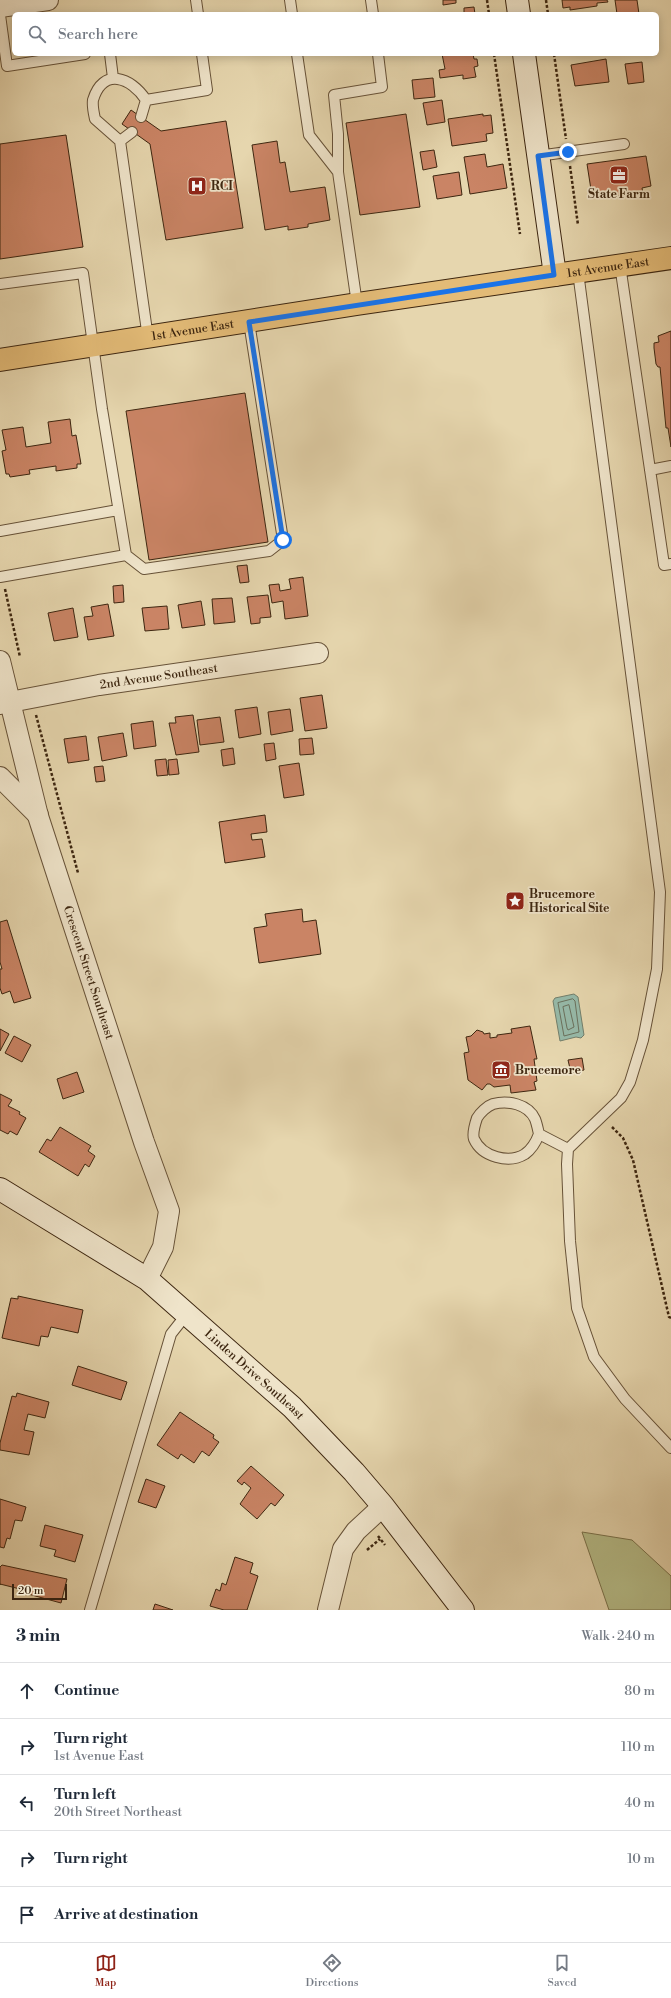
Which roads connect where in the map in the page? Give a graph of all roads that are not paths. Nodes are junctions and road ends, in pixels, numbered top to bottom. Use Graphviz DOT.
graph roads {
  1 [pos="48,0"];
  2 [pos="196,0"];
  3 [pos="290,0"];
  4 [pos="371,0"];
  5 [pos="517,0"];
  6 [pos="0,7"];
  7 [pos="198,12"];
  8 [pos="292,12"];
  9 [pos="373,12"];
  10 [pos="519,12"];
  11 [pos="0,15"];
  12 [pos="72,56"];
  13 [pos="110,56"];
  14 [pos="202,56"];
  15 [pos="297,56"];
  16 [pos="378,56"];
  17 [pos="524,56"];
  18 [pos="114,78"];
  19 [pos="146,100"];
  20 [pos="141,117"];
  21 [pos="132,132"];
  22 [pos="120,141"];
  23 [pos="624,144"];
  24 [pos="538,156"];
  25 [pos="338,172"];
  26 [pos="671,258"];
  27 [pos="620,265"];
  28 [pos="578,272"];
  29 [pos="554,275"];
  30 [pos="0,284"];
  31 [pos="357,304"];
  32 [pos="249,322"];
  33 [pos="148,338"];
  34 [pos="93,346"];
  35 [pos="0,360"];
  36 [pos="671,466"];
  37 [pos="650,470"];
  38 [pos="118,510"];
  39 [pos="0,531"];
  40 [pos="126,555"];
  41 [pos="671,564"];
  42 [pos="1,576"];
  43 [pos="318,654"];
  44 [pos="0,661"];
  45 [pos="5,703"];
  46 [pos="0,777"];
  47 [pos="38,816"];
  48 [pos="539,1134"];
  49 [pos="568,1149"];
  50 [pos="0,1190"];
  51 [pos="147,1279"];
  52 [pos="186,1315"];
  53 [pos="671,1448"];
  54 [pos="383,1506"];
  55 [pos="90,1610"];
  56 [pos="328,1610"];
  57 [pos="463,1610"];
  1 -- 6 [label="street"];
  2 -- 7 [label="lane"];
  3 -- 8 [label="lane"];
  4 -- 9 [label="lane"];
  5 -- 10 [label="street"];
  11 -- 12 [label="lane"];
  13 -- 18 [label="lane"];
  14 -- 19 [label="lane"];
  15 -- 25 [label="lane"];
  16 -- 25 [label="lane"];
  17 -- 24 [label="street"];
  18 -- 19 [label="lane"];
  18 -- 22 [label="lane"];
  19 -- 20 [label="lane"];
  21 -- 22 [label="lane"];
  22 -- 33 [label="lane"];
  23 -- 24 [label="lane"];
  24 -- 29 [label="street"];
  25 -- 31 [label="lane"];
  26 -- 27 [label="main road, 1st Avenue East"];
  27 -- 28 [label="main road, 1st Avenue East"];
  27 -- 37 [label="lane"];
  28 -- 29 [label="main road, 1st Avenue East"];
  28 -- 49 [label="lane"];
  29 -- 31 [label="main road, 1st Avenue East"];
  30 -- 34 [label="lane"];
  31 -- 32 [label="main road, 1st Avenue East"];
  32 -- 33 [label="main road, 1st Avenue East"];
  32 -- 40 [label="lane"];
  33 -- 34 [label="main road, 1st Avenue East"];
  34 -- 35 [label="main road, 1st Avenue East"];
  34 -- 38 [label="lane"];
  36 -- 37 [label="lane"];
  37 -- 41 [label="lane"];
  38 -- 39 [label="lane"];
  38 -- 40 [label="lane"];
  40 -- 42 [label="lane"];
  43 -- 45 [label="street, 2nd Avenue Southeast"];
  44 -- 45 [label="street, Crescent Street Southeast"];
  45 -- 47 [label="street, Crescent Street Southeast"];
  46 -- 47 [label="street"];
  47 -- 51 [label="street, Crescent Street Southeast"];
  48 -- 48 [label="lane"];
  48 -- 49 [label="lane"];
  49 -- 53 [label="lane"];
  50 -- 51 [label="street, Linden Drive Southeast"];
  51 -- 52 [label="street, Linden Drive Southeast"];
  52 -- 54 [label="street, Linden Drive Southeast"];
  52 -- 55 [label="lane"];
  54 -- 56 [label="street"];
  54 -- 57 [label="street, Linden Drive Southeast"];
}
